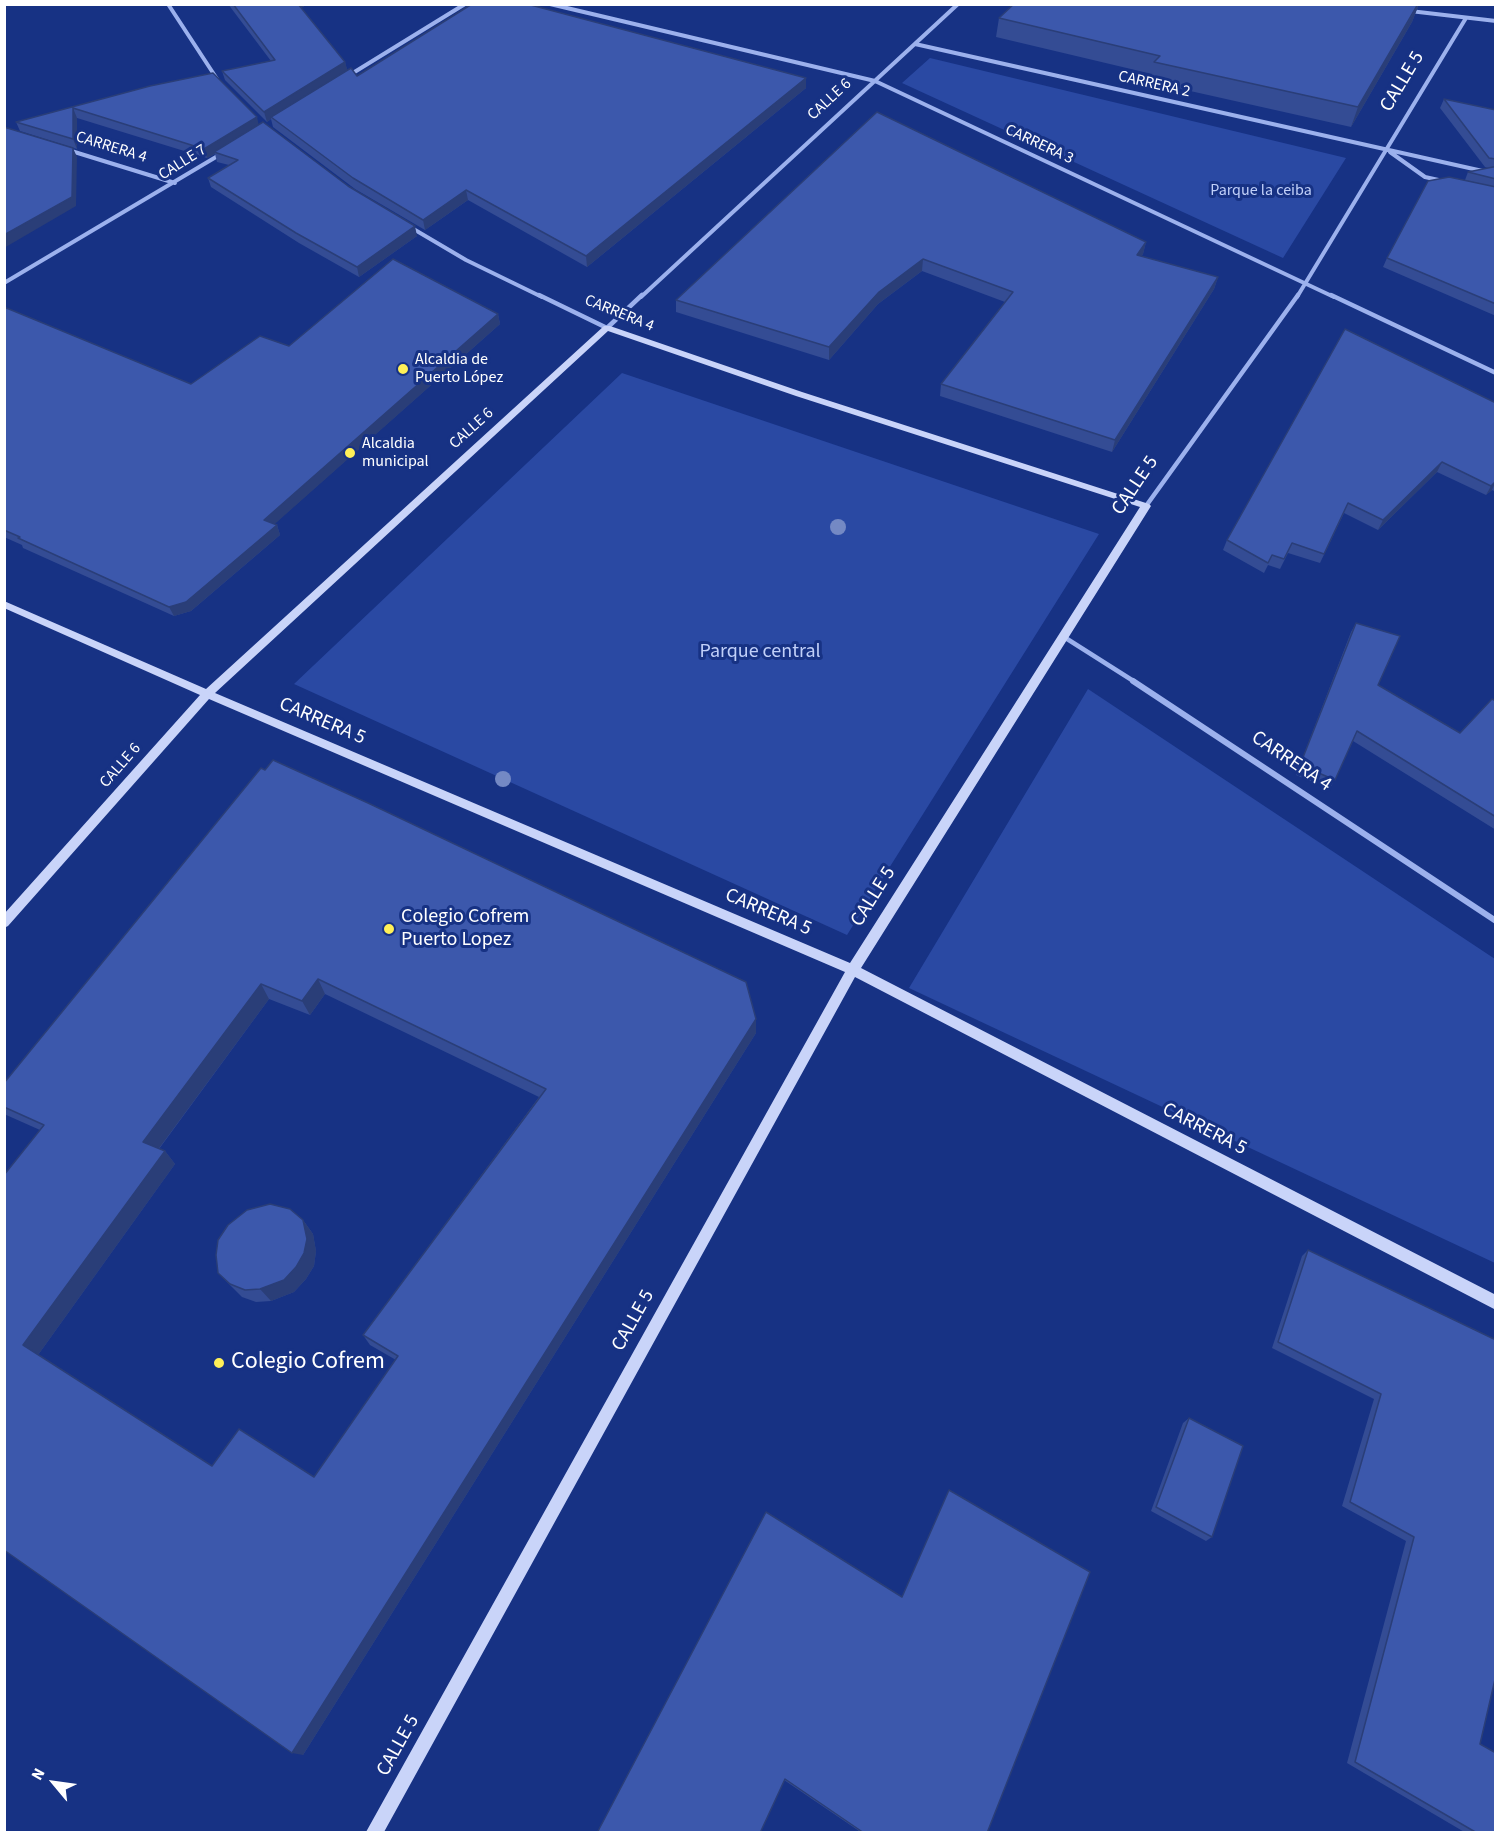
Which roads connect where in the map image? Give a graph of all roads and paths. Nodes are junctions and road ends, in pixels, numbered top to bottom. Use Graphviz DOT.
graph roads {
  1 [pos="168,4"];
  2 [pos="465,4"];
  3 [pos="550,4"];
  4 [pos="958,4"];
  5 [pos="1410,11"];
  6 [pos="1466,18"];
  7 [pos="1496,21"];
  8 [pos="915,44"];
  9 [pos="345,78"];
  10 [pos="218,79"];
  11 [pos="875,81"];
  12 [pos="61,148"];
  13 [pos="1387,150"];
  14 [pos="225,151"];
  15 [pos="1496,174"];
  16 [pos="1445,182"];
  17 [pos="175,183"];
  18 [pos="409,226"];
  19 [pos="4,283"];
  20 [pos="1306,284"];
  21 [pos="607,328"];
  22 [pos="1496,373"];
  23 [pos="1146,506"];
  24 [pos="4,604"];
  25 [pos="1064,637"];
  26 [pos="207,694"];
  27 [pos="1496,921"];
  28 [pos="4,923"];
  29 [pos="853,970"];
  30 [pos="1496,1303"];
  31 [pos="375,1833"];
  1 -- 10 [label="street"];
  2 -- 9 [label="street"];
  3 -- 11 [label="street, CARRERA 3"];
  4 -- 8 [label="street, CALLE 6"];
  5 -- 6 [label="street"];
  6 -- 7 [label="street"];
  6 -- 13 [label="street, CALLE 5"];
  8 -- 11 [label="street, CALLE 6"];
  8 -- 13 [label="street, CARRERA 2"];
  11 -- 20 [label="street, CARRERA 3"];
  11 -- 21 [label="street, CALLE 6"];
  12 -- 17 [label="street, CARRERA 4"];
  13 -- 15 [label="street, CARRERA 2"];
  13 -- 16 [label="street, CARRERA 2"];
  13 -- 20 [label="street, CALLE 5"];
  14 -- 17 [label="street, CALLE 7"];
  17 -- 19 [label="street, CALLE 7"];
  18 -- 21 [label="street, CARRERA 4"];
  20 -- 22 [label="street, CARRERA 3"];
  20 -- 23 [label="street, CALLE 5"];
  21 -- 23 [label="street, CARRERA 4"];
  21 -- 26 [label="street, CALLE 6"];
  23 -- 25 [label="street, CALLE 5"];
  24 -- 26 [label="street, CARRERA 5"];
  25 -- 27 [label="street, CARRERA 4"];
  25 -- 29 [label="street, CALLE 5"];
  26 -- 28 [label="street, CALLE 6"];
  26 -- 29 [label="street, CARRERA 5"];
  29 -- 30 [label="street, CARRERA 5"];
  29 -- 31 [label="street, CALLE 5"];
}
